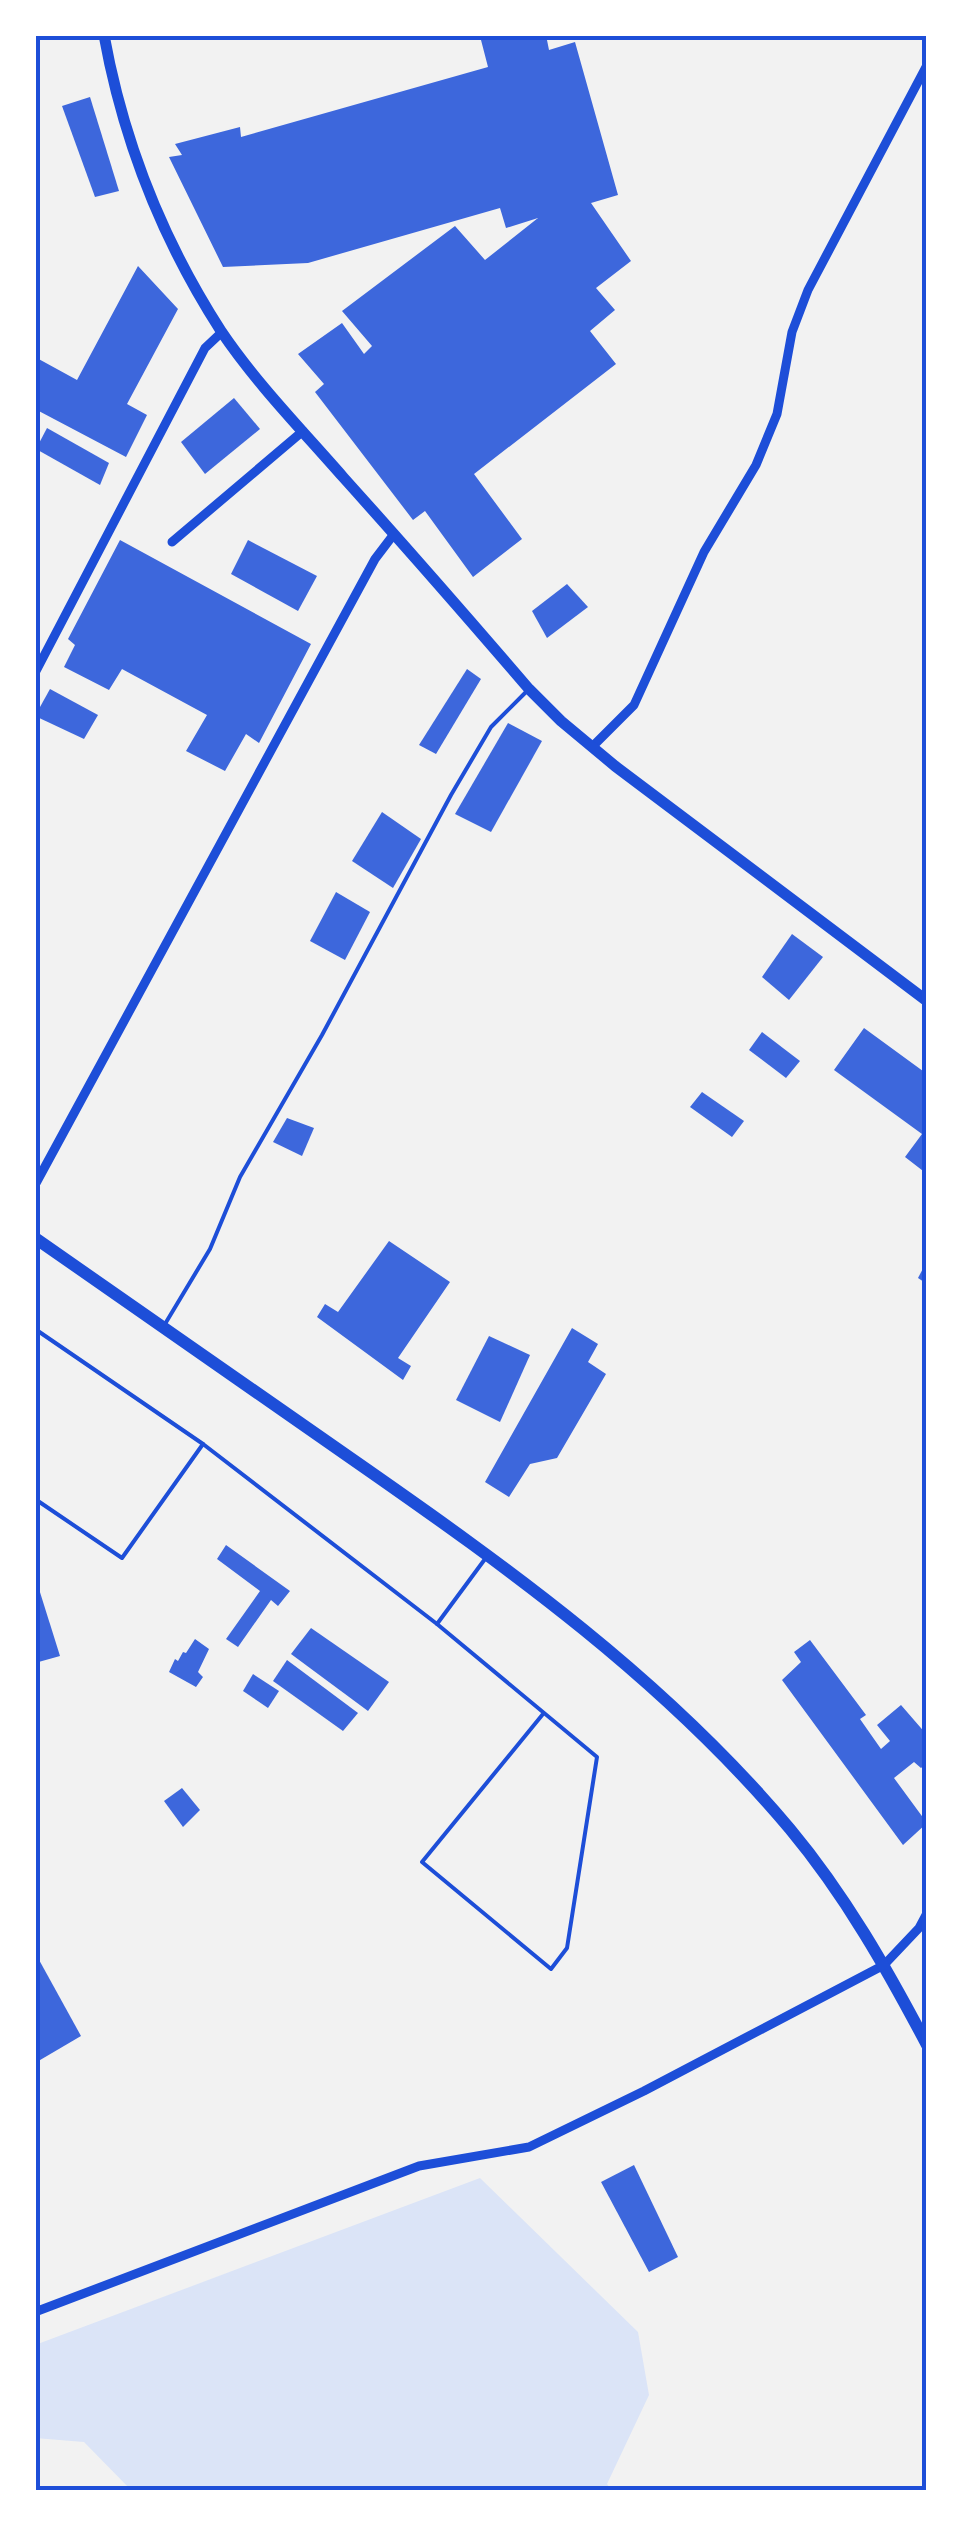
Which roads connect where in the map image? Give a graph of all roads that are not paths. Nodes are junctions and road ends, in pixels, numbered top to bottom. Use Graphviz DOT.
graph roads {
  1 [pos="104,35"];
  2 [pos="927,65"];
  3 [pos="222,332"];
  4 [pos="302,431"];
  5 [pos="394,534"];
  6 [pos="172,542"];
  7 [pos="35,638"];
  8 [pos="48,644"];
  9 [pos="35,673"];
  10 [pos="529,689"];
  11 [pos="592,746"];
  12 [pos="927,1000"];
  13 [pos="35,1158"];
  14 [pos="47,1165"];
  15 [pos="35,1185"];
  16 [pos="35,1238"];
  17 [pos="163,1328"];
  18 [pos="35,1329"];
  19 [pos="203,1444"];
  20 [pos="35,1499"];
  21 [pos="488,1555"];
  22 [pos="437,1624"];
  23 [pos="543,1714"];
  24 [pos="927,1914"];
  25 [pos="884,1965"];
  26 [pos="927,2045"];
  27 [pos="35,2312"];
  1 -- 3 [label="street"];
  2 -- 11 [label="street"];
  3 -- 4 [label="street"];
  3 -- 8 [label="street"];
  4 -- 5 [label="street"];
  4 -- 6 [label="street"];
  5 -- 10 [label="street"];
  5 -- 14 [label="street"];
  7 -- 8 [label="street"];
  8 -- 9 [label="street"];
  10 -- 11 [label="street"];
  10 -- 17 [label="lane"];
  11 -- 12 [label="street"];
  13 -- 14 [label="street"];
  14 -- 15 [label="street"];
  16 -- 17 [label="main road"];
  17 -- 21 [label="main road"];
  18 -- 19 [label="lane"];
  19 -- 20 [label="lane"];
  19 -- 22 [label="lane"];
  21 -- 22 [label="lane"];
  21 -- 25 [label="main road"];
  22 -- 23 [label="lane"];
  23 -- 23 [label="lane"];
  24 -- 25 [label="street"];
  25 -- 26 [label="main road"];
  25 -- 27 [label="street"];
}
